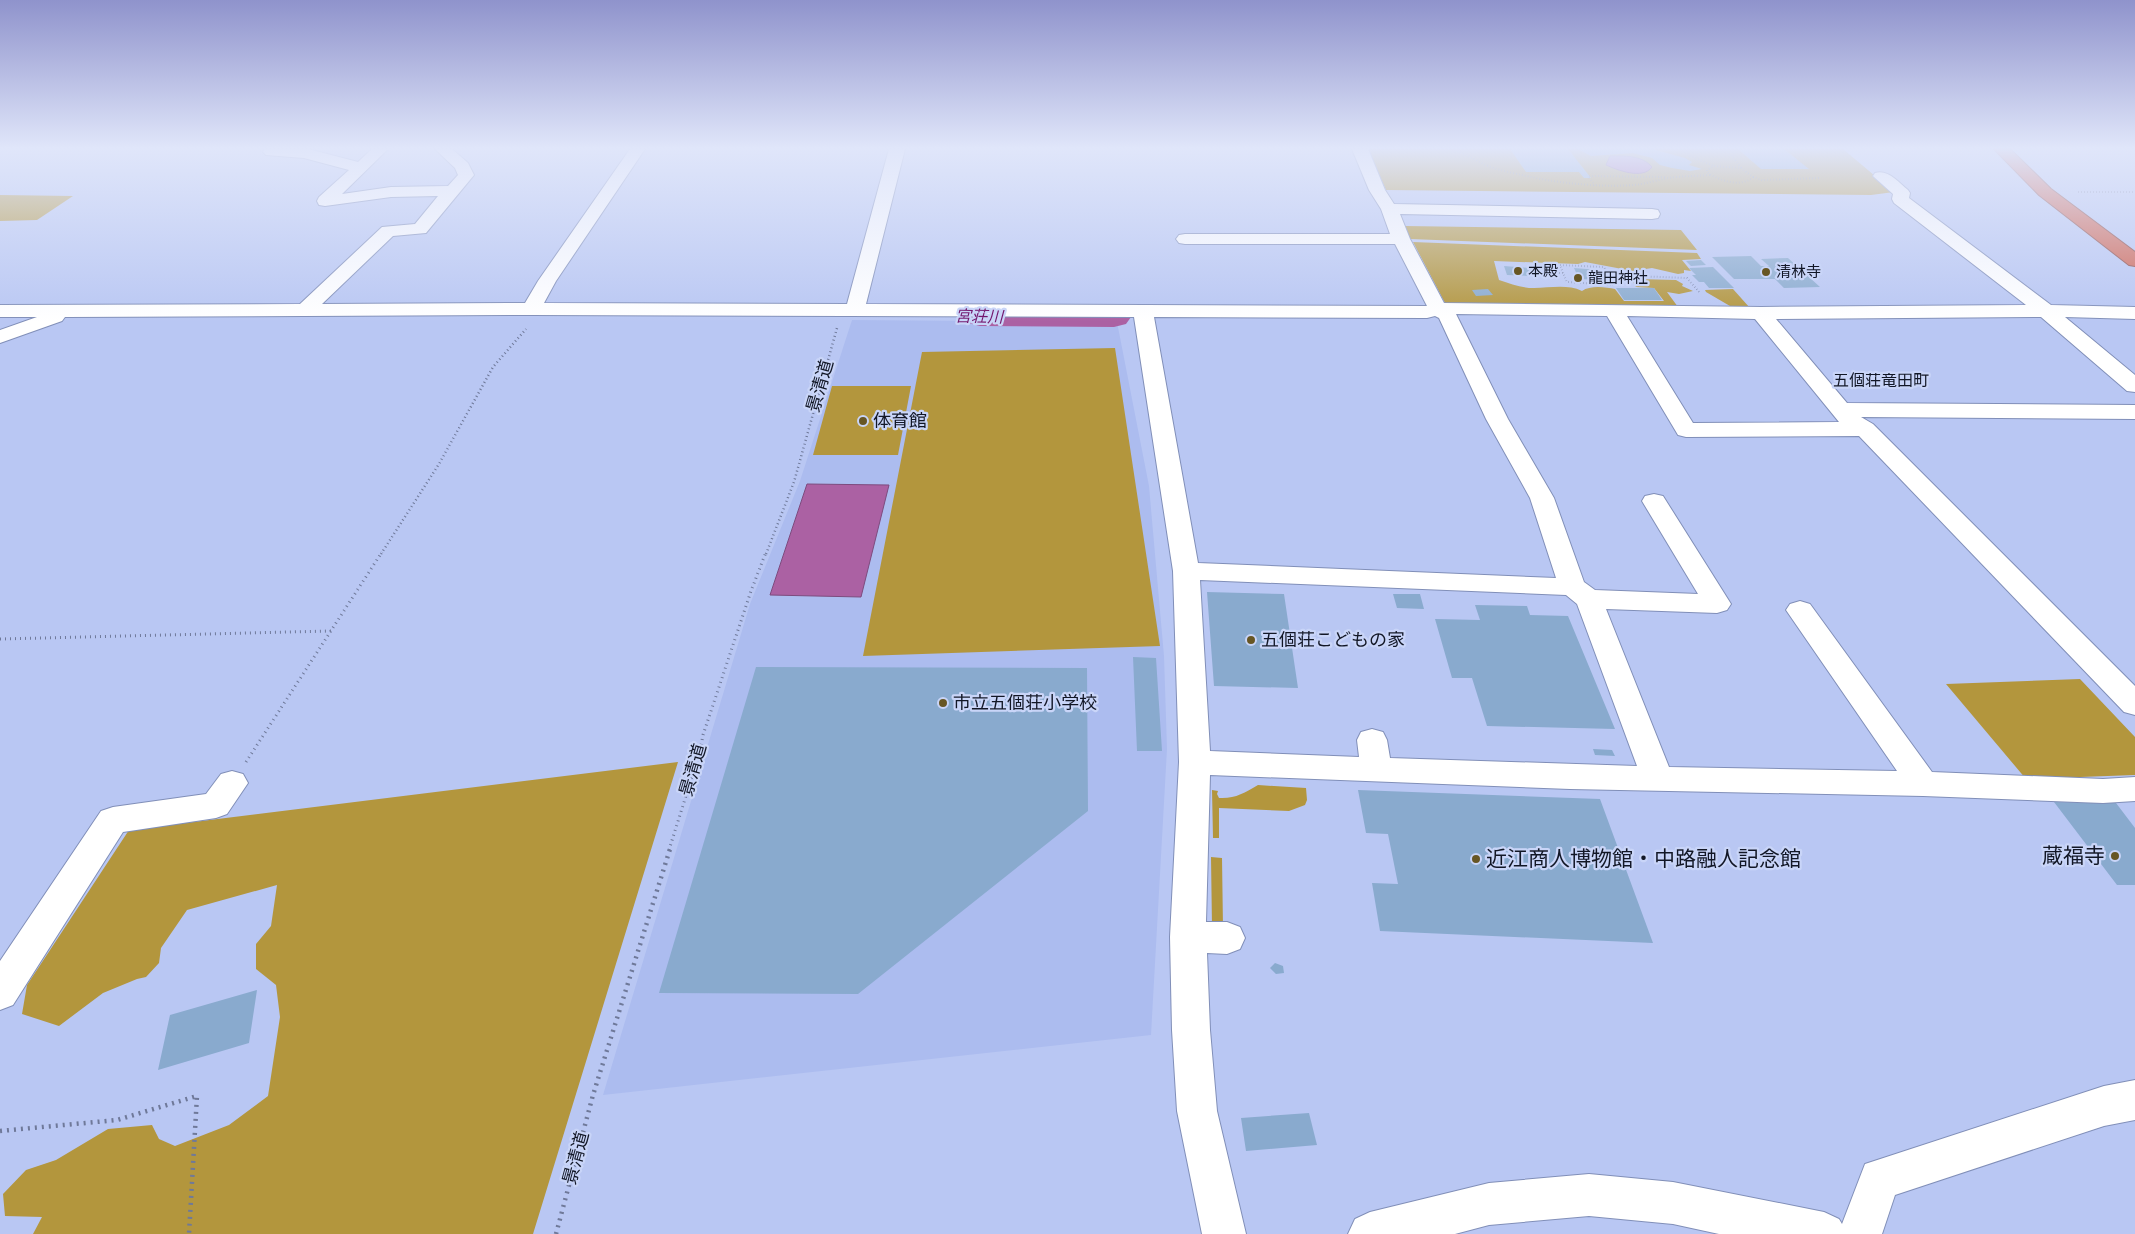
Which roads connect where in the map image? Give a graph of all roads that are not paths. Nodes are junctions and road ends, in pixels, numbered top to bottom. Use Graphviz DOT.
graph roads {
  1 [pos="436,207"];
  2 [pos="598,207"];
  3 [pos="879,207"];
  4 [pos="1910,207"];
  5 [pos="2064,207"];
  6 [pos="1389,209"];
  7 [pos="1652,214"];
  8 [pos="1185,239"];
  9 [pos="1402,239"];
  10 [pos="2135,261"];
  11 [pos="540,308"];
  12 [pos="1438,309"];
  13 [pos="76,310"];
  14 [pos="305,310"];
  15 [pos="847,310"];
  16 [pos="1143,310"];
  17 [pos="1613,310"];
  18 [pos="0,311"];
  19 [pos="2046,311"];
  20 [pos="1760,313"];
  21 [pos="2135,313"];
  22 [pos="0,337"];
  23 [pos="2135,386"];
  24 [pos="1840,410"];
  25 [pos="2135,412"];
  26 [pos="1865,430"];
  27 [pos="1654,501"];
  28 [pos="1186,571"];
  29 [pos="1580,593"];
  30 [pos="1800,610"];
  31 [pos="2135,704"];
  32 [pos="1195,762"];
  33 [pos="1658,779"];
  34 [pos="232,783"];
  35 [pos="1923,784"];
  36 [pos="2135,790"];
  37 [pos="1188,937"];
  38 [pos="1226,938"];
  39 [pos="0,993"];
  40 [pos="2135,1100"];
  41 [pos="1224,1234"];
  42 [pos="1370,1234"];
  43 [pos="1824,1234"];
  44 [pos="1860,1234"];
  1 -- 14 [label="street"];
  2 -- 11 [label="street"];
  3 -- 15 [label="street"];
  4 -- 19 [label="street"];
  5 -- 10 [label="highway"];
  6 -- 7 [label="street"];
  6 -- 9 [label="street"];
  8 -- 9 [label="street"];
  9 -- 12 [label="street"];
  11 -- 14 [label="street"];
  11 -- 15 [label="street"];
  12 -- 16 [label="street"];
  12 -- 17 [label="street"];
  12 -- 29 [label="street"];
  13 -- 14 [label="street"];
  13 -- 18 [label="street"];
  13 -- 22 [label="street"];
  15 -- 16 [label="street"];
  16 -- 28 [label="street"];
  17 -- 20 [label="street"];
  17 -- 26 [label="street"];
  19 -- 20 [label="street"];
  19 -- 21 [label="street"];
  19 -- 23 [label="street"];
  20 -- 24 [label="street"];
  24 -- 25 [label="street"];
  24 -- 26 [label="street"];
  26 -- 31 [label="street"];
  27 -- 29 [label="street"];
  28 -- 29 [label="street"];
  28 -- 32 [label="street"];
  29 -- 33 [label="street"];
  30 -- 35 [label="street"];
  32 -- 33 [label="street"];
  32 -- 37 [label="street"];
  33 -- 35 [label="street"];
  34 -- 39 [label="street"];
  35 -- 36 [label="street"];
  37 -- 38 [label="street"];
  37 -- 41 [label="street"];
  40 -- 44 [label="street"];
  42 -- 43 [label="street"];
}
